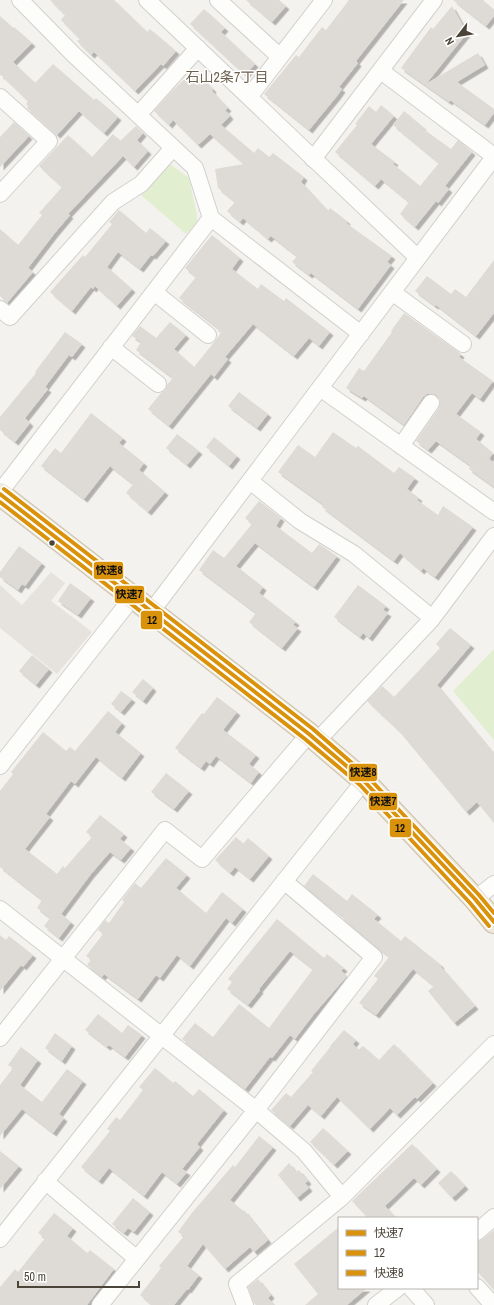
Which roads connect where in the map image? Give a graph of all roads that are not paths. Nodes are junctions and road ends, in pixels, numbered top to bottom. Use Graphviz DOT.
graph roads {
  1 [pos="20,0"];
  2 [pos="147,0"];
  3 [pos="218,0"];
  4 [pos="324,0"];
  5 [pos="434,0"];
  6 [pos="198,48"];
  7 [pos="280,57"];
  8 [pos="381,71"];
  9 [pos="0,97"];
  10 [pos="249,97"];
  11 [pos="138,115"];
  12 [pos="173,148"];
  13 [pos="494,157"];
  14 [pos="313,159"];
  15 [pos="0,194"];
  16 [pos="211,218"];
  17 [pos="418,258"];
  18 [pos="154,292"];
  19 [pos="392,292"];
  20 [pos="0,309"];
  21 [pos="361,334"];
  22 [pos="208,335"];
  23 [pos="463,344"];
  24 [pos="111,347"];
  25 [pos="158,384"];
  26 [pos="320,388"];
  27 [pos="431,403"];
  28 [pos="401,446"];
  29 [pos="250,481"];
  30 [pos="0,493"];
  31 [pos="494,512"];
  32 [pos="494,536"];
  33 [pos="132,598"];
  34 [pos="151,612"];
  35 [pos="432,618"];
  36 [pos="313,738"];
  37 [pos="0,766"];
  38 [pos="364,781"];
  39 [pos="284,881"];
  40 [pos="494,884"];
  41 [pos="475,899"];
  42 [pos="0,909"];
  43 [pos="494,922"];
  44 [pos="62,959"];
  45 [pos="160,1036"];
  46 [pos="0,1038"];
  47 [pos="494,1044"];
  48 [pos="256,1110"];
  49 [pos="46,1181"];
  50 [pos="342,1197"];
  51 [pos="494,1217"];
  52 [pos="478,1231"];
  53 [pos="0,1240"];
  54 [pos="137,1259"];
  55 [pos="478,1288"];
  56 [pos="397,1289"];
  57 [pos="412,1289"];
  58 [pos="100,1305"];
  59 [pos="245,1305"];
  60 [pos="376,1305"];
  61 [pos="426,1305"];
  62 [pos="493,1305"];
  1 -- 11 [label="street"];
  2 -- 6 [label="street"];
  3 -- 7 [label="street"];
  4 -- 7 [label="street"];
  5 -- 8 [label="street"];
  6 -- 10 [label="street"];
  6 -- 11 [label="street"];
  7 -- 10 [label="street"];
  8 -- 13 [label="street"];
  8 -- 14 [label="street"];
  9 -- 15 [label="street"];
  10 -- 14 [label="street"];
  11 -- 12 [label="street"];
  12 -- 16 [label="street"];
  12 -- 20 [label="street"];
  13 -- 17 [label="street"];
  14 -- 17 [label="street"];
  16 -- 18 [label="street"];
  16 -- 21 [label="street"];
  17 -- 19 [label="street"];
  18 -- 22 [label="street"];
  18 -- 24 [label="street"];
  19 -- 21 [label="street"];
  19 -- 23 [label="street"];
  21 -- 26 [label="street"];
  24 -- 25 [label="street"];
  24 -- 30 [label="street"];
  26 -- 28 [label="street"];
  26 -- 29 [label="street"];
  27 -- 28 [label="street"];
  28 -- 31 [label="street"];
  29 -- 34 [label="street"];
  29 -- 35 [label="street"];
  30 -- 33 [label="highway"];
  32 -- 35 [label="street"];
  33 -- 34 [label="highway"];
  33 -- 37 [label="street"];
  34 -- 36 [label="highway"];
  35 -- 36 [label="street"];
  36 -- 38 [label="highway"];
  36 -- 44 [label="street"];
  38 -- 39 [label="street"];
  38 -- 41 [label="highway"];
  39 -- 45 [label="street"];
  39 -- 48 [label="street"];
  40 -- 41 [label="street"];
  41 -- 43 [label="highway"];
  42 -- 44 [label="street"];
  44 -- 45 [label="street"];
  44 -- 46 [label="street"];
  45 -- 48 [label="street"];
  45 -- 49 [label="street"];
  47 -- 50 [label="street"];
  48 -- 50 [label="street"];
  48 -- 54 [label="street"];
  49 -- 53 [label="street"];
  49 -- 54 [label="street"];
  50 -- 59 [label="street"];
  51 -- 52 [label="street"];
  54 -- 58 [label="street"];
  55 -- 62 [label="street"];
  56 -- 60 [label="street"];
  57 -- 61 [label="street"];
}
